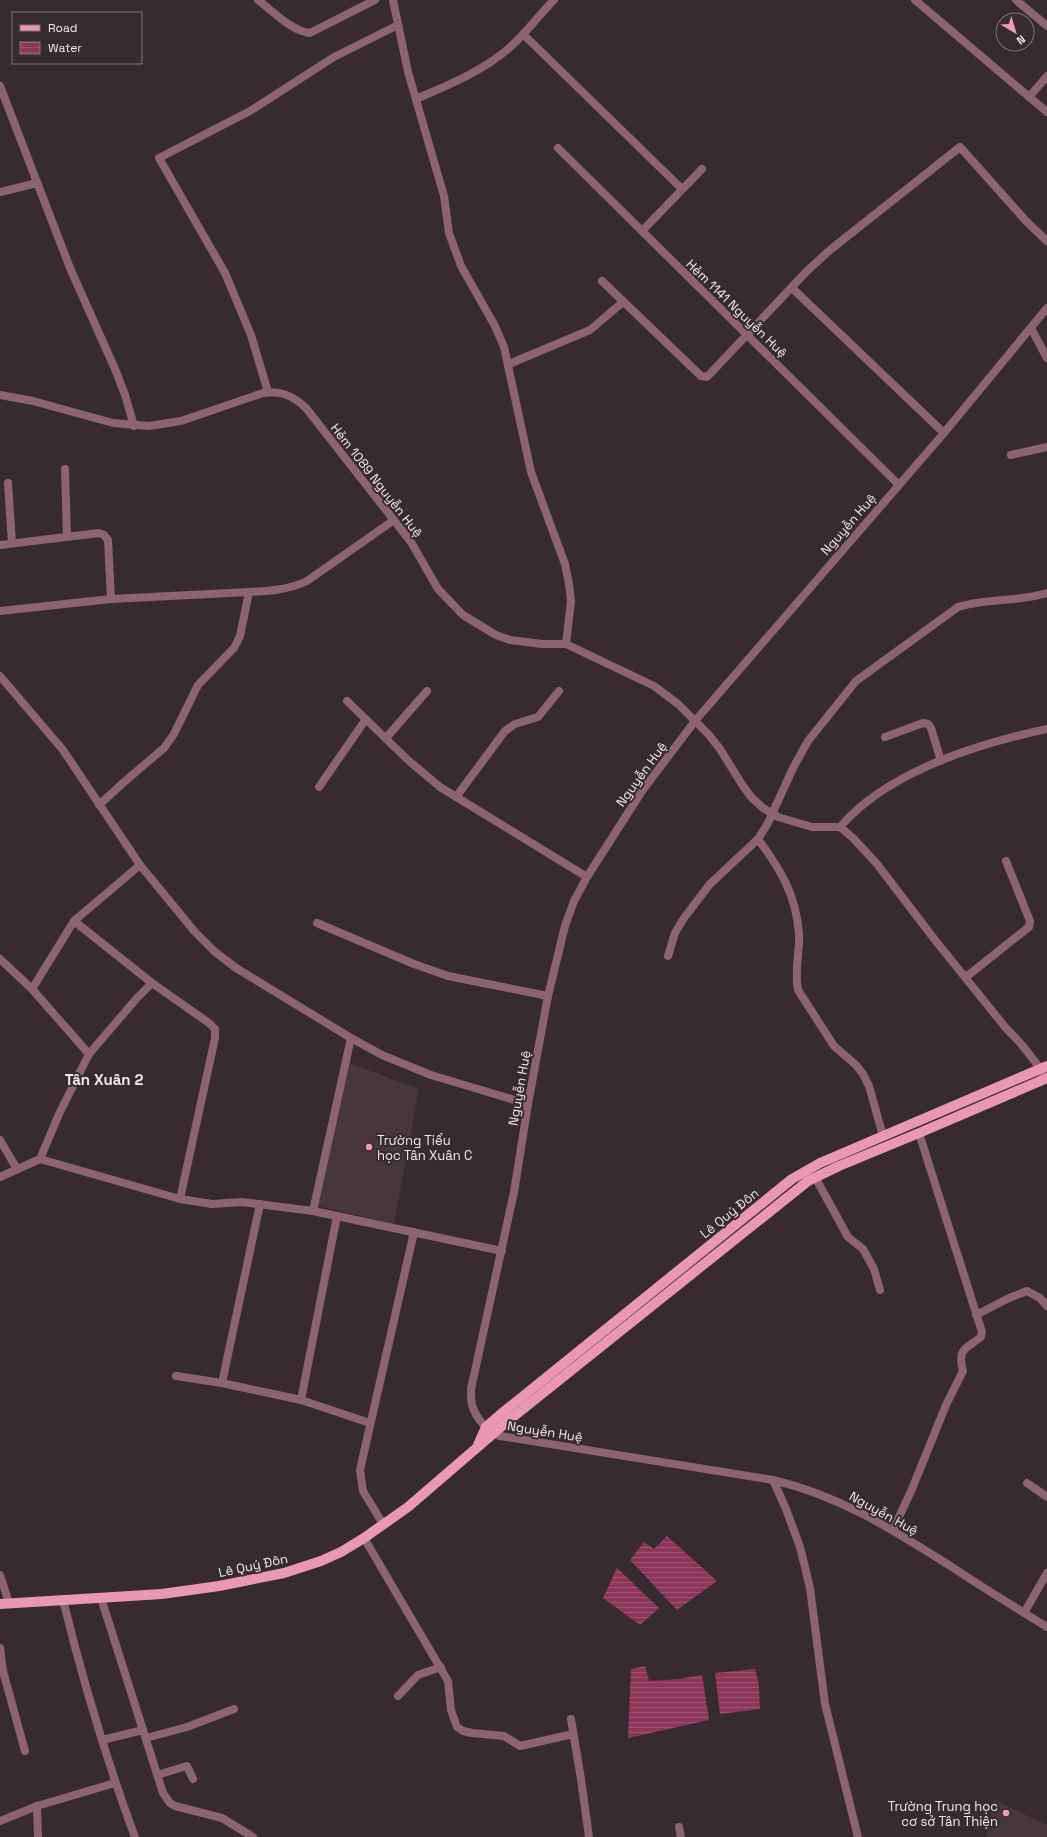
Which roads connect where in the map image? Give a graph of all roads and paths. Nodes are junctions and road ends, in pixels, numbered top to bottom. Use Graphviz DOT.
graph roads {
  1 [pos="258,0"];
  2 [pos="375,0"];
  3 [pos="393,0"];
  4 [pos="554,0"];
  5 [pos="915,0"];
  6 [pos="1016,0"];
  7 [pos="398,25"];
  8 [pos="1047,26"];
  9 [pos="524,35"];
  10 [pos="1047,76"];
  11 [pos="0,86"];
  12 [pos="1029,97"];
  13 [pos="416,99"];
  14 [pos="1047,112"];
  15 [pos="558,148"];
  16 [pos="702,169"];
  17 [pos="37,183"];
  18 [pos="682,189"];
  19 [pos="0,192"];
  20 [pos="642,231"];
  21 [pos="1047,240"];
  22 [pos="602,281"];
  23 [pos="792,288"];
  24 [pos="623,302"];
  25 [pos="1047,308"];
  26 [pos="1031,328"];
  27 [pos="747,335"];
  28 [pos="1047,358"];
  29 [pos="509,364"];
  30 [pos="268,392"];
  31 [pos="0,395"];
  32 [pos="134,426"];
  33 [pos="944,432"];
  34 [pos="1047,447"];
  35 [pos="1012,455"];
  36 [pos="65,469"];
  37 [pos="8,483"];
  38 [pos="899,485"];
  39 [pos="394,520"];
  40 [pos="67,537"];
  41 [pos="12,543"];
  42 [pos="0,545"];
  43 [pos="248,592"];
  44 [pos="1047,593"];
  45 [pos="111,599"];
  46 [pos="0,611"];
  47 [pos="566,644"];
  48 [pos="0,676"];
  49 [pos="427,691"];
  50 [pos="559,691"];
  51 [pos="347,701"];
  52 [pos="366,719"];
  53 [pos="695,721"];
  54 [pos="1047,729"];
  55 [pos="885,737"];
  56 [pos="386,738"];
  57 [pos="941,761"];
  58 [pos="319,787"];
  59 [pos="456,797"];
  60 [pos="100,806"];
  61 [pos="772,814"];
  62 [pos="840,827"];
  63 [pos="758,839"];
  64 [pos="1006,861"];
  65 [pos="140,865"];
  66 [pos="587,876"];
  67 [pos="74,921"];
  68 [pos="317,923"];
  69 [pos="668,956"];
  70 [pos="0,959"];
  71 [pos="966,977"];
  72 [pos="152,983"];
  73 [pos="32,989"];
  74 [pos="548,996"];
  75 [pos="350,1038"];
  76 [pos="89,1054"];
  77 [pos="1044,1067"];
  78 [pos="1046,1080"];
  79 [pos="528,1104"];
  80 [pos="919,1133"];
  81 [pos="883,1136"];
  82 [pos="0,1140"];
  83 [pos="40,1159"];
  84 [pos="17,1168"];
  85 [pos="0,1177"];
  86 [pos="815,1177"];
  87 [pos="180,1198"];
  88 [pos="260,1204"];
  89 [pos="313,1211"];
  90 [pos="337,1216"];
  91 [pos="414,1232"];
  92 [pos="502,1251"];
  93 [pos="704,1256"];
  94 [pos="880,1290"];
  95 [pos="1047,1306"];
  96 [pos="976,1315"];
  97 [pos="176,1376"];
  98 [pos="222,1383"];
  99 [pos="301,1400"];
  100 [pos="370,1423"];
  101 [pos="489,1431"];
  102 [pos="773,1480"];
  103 [pos="1027,1483"];
  104 [pos="1047,1497"];
  105 [pos="383,1524"];
  106 [pos="893,1530"];
  107 [pos="364,1538"];
  108 [pos="1047,1573"];
  109 [pos="0,1575"];
  110 [pos="101,1598"];
  111 [pos="64,1600"];
  112 [pos="4,1604"];
  113 [pos="1024,1613"];
  114 [pos="1047,1627"];
  115 [pos="0,1648"];
  116 [pos="441,1667"];
  117 [pos="398,1696"];
  118 [pos="234,1709"];
  119 [pos="571,1719"];
  120 [pos="144,1734"];
  121 [pos="573,1734"];
  122 [pos="102,1740"];
  123 [pos="25,1751"];
  124 [pos="157,1774"];
  125 [pos="193,1779"];
  126 [pos="115,1783"];
  127 [pos="37,1806"];
  128 [pos="0,1820"];
  129 [pos="679,1827"];
  130 [pos="38,1837"];
  131 [pos="135,1837"];
  132 [pos="253,1837"];
  133 [pos="589,1837"];
  134 [pos="681,1837"];
  135 [pos="858,1837"];
  1 -- 2 [label="street"];
  3 -- 7 [label="street"];
  4 -- 9 [label="street"];
  5 -- 12 [label="street"];
  6 -- 8 [label="street"];
  7 -- 13 [label="street"];
  7 -- 30 [label="street"];
  9 -- 13 [label="street"];
  9 -- 18 [label="street"];
  10 -- 12 [label="street"];
  11 -- 17 [label="street"];
  12 -- 14 [label="street"];
  13 -- 29 [label="street"];
  15 -- 20 [label="street, Hẻm 1141 Nguyễn Huệ"];
  16 -- 18 [label="street"];
  17 -- 19 [label="street"];
  17 -- 32 [label="street"];
  18 -- 20 [label="street"];
  20 -- 27 [label="street, Hẻm 1141 Nguyễn Huệ"];
  21 -- 23 [label="street"];
  22 -- 24 [label="street"];
  23 -- 27 [label="street"];
  23 -- 33 [label="street"];
  24 -- 27 [label="street"];
  24 -- 29 [label="street"];
  25 -- 26 [label="street, Nguyễn Huệ"];
  26 -- 28 [label="street"];
  26 -- 33 [label="street, Nguyễn Huệ"];
  27 -- 38 [label="street, Hẻm 1141 Nguyễn Huệ"];
  29 -- 47 [label="street"];
  30 -- 32 [label="street, Hẻm 1089 Nguyễn Huệ"];
  30 -- 39 [label="street, Hẻm 1089 Nguyễn Huệ"];
  31 -- 32 [label="street, Hẻm 1089 Nguyễn Huệ"];
  33 -- 38 [label="street, Nguyễn Huệ"];
  34 -- 35 [label="street"];
  36 -- 40 [label="street"];
  37 -- 41 [label="street"];
  38 -- 53 [label="street, Nguyễn Huệ"];
  39 -- 43 [label="street"];
  39 -- 47 [label="street, Hẻm 1089 Nguyễn Huệ"];
  40 -- 41 [label="street"];
  40 -- 45 [label="street"];
  41 -- 42 [label="street"];
  43 -- 45 [label="street"];
  43 -- 60 [label="street"];
  44 -- 61 [label="street"];
  45 -- 46 [label="street"];
  47 -- 53 [label="street, Hẻm 1089 Nguyễn Huệ"];
  48 -- 60 [label="street"];
  49 -- 56 [label="street"];
  50 -- 59 [label="street"];
  51 -- 52 [label="street"];
  52 -- 56 [label="street"];
  52 -- 58 [label="street"];
  53 -- 61 [label="street, Hẻm 1089 Nguyễn Huệ"];
  53 -- 66 [label="street, Nguyễn Huệ"];
  54 -- 57 [label="street"];
  55 -- 57 [label="street"];
  56 -- 59 [label="street"];
  57 -- 62 [label="street"];
  59 -- 66 [label="street"];
  60 -- 65 [label="street"];
  61 -- 62 [label="street, Hẻm 1089 Nguyễn Huệ"];
  61 -- 63 [label="street"];
  62 -- 71 [label="street"];
  63 -- 69 [label="street"];
  63 -- 81 [label="street"];
  64 -- 71 [label="street"];
  65 -- 67 [label="street"];
  65 -- 75 [label="street"];
  66 -- 74 [label="street, Nguyễn Huệ"];
  67 -- 72 [label="street"];
  67 -- 73 [label="street"];
  68 -- 74 [label="street"];
  70 -- 73 [label="street"];
  71 -- 77 [label="street"];
  72 -- 76 [label="street"];
  72 -- 87 [label="street"];
  73 -- 76 [label="street"];
  74 -- 79 [label="street, Nguyễn Huệ"];
  75 -- 79 [label="street"];
  75 -- 89 [label="street"];
  76 -- 83 [label="street"];
  77 -- 78 [label="street"];
  77 -- 81 [label="main road, Lê Quý Đôn"];
  78 -- 80 [label="main road, Lê Quý Đôn"];
  79 -- 92 [label="street, Nguyễn Huệ"];
  80 -- 86 [label="main road, Lê Quý Đôn"];
  80 -- 96 [label="street"];
  81 -- 93 [label="main road, Lê Quý Đôn"];
  82 -- 84 [label="street"];
  83 -- 84 [label="street"];
  83 -- 87 [label="street"];
  84 -- 85 [label="street"];
  86 -- 93 [label="main road, Lê Quý Đôn"];
  86 -- 94 [label="street"];
  87 -- 88 [label="street"];
  88 -- 89 [label="street"];
  88 -- 98 [label="street"];
  89 -- 90 [label="street"];
  90 -- 91 [label="street"];
  90 -- 99 [label="street"];
  91 -- 92 [label="street"];
  91 -- 100 [label="street"];
  92 -- 101 [label="street, Nguyễn Huệ"];
  93 -- 101 [label="main road, Lê Quý Đôn"];
  95 -- 96 [label="street"];
  96 -- 106 [label="street"];
  97 -- 98 [label="street"];
  98 -- 99 [label="street"];
  99 -- 100 [label="street"];
  100 -- 105 [label="street"];
  101 -- 102 [label="street, Nguyễn Huệ"];
  101 -- 105 [label="main road, Lê Quý Đôn"];
  102 -- 106 [label="street, Nguyễn Huệ"];
  102 -- 135 [label="street"];
  103 -- 104 [label="street"];
  105 -- 107 [label="main road, Lê Quý Đôn"];
  106 -- 113 [label="street, Nguyễn Huệ"];
  107 -- 110 [label="main road, Lê Quý Đôn"];
  107 -- 116 [label="street"];
  108 -- 113 [label="street"];
  109 -- 112 [label="street"];
  110 -- 111 [label="main road, Lê Quý Đôn"];
  110 -- 120 [label="street"];
  111 -- 112 [label="main road, Lê Quý Đôn"];
  111 -- 122 [label="street"];
  113 -- 114 [label="street, Nguyễn Huệ"];
  115 -- 123 [label="street"];
  116 -- 117 [label="street"];
  116 -- 121 [label="street"];
  118 -- 120 [label="street"];
  119 -- 121 [label="street"];
  120 -- 122 [label="street"];
  120 -- 124 [label="street"];
  121 -- 133 [label="street"];
  122 -- 126 [label="street"];
  124 -- 125 [label="street"];
  124 -- 132 [label="street"];
  126 -- 127 [label="street"];
  126 -- 131 [label="street"];
  127 -- 128 [label="street"];
  127 -- 130 [label="street"];
  129 -- 134 [label="street"];
}
